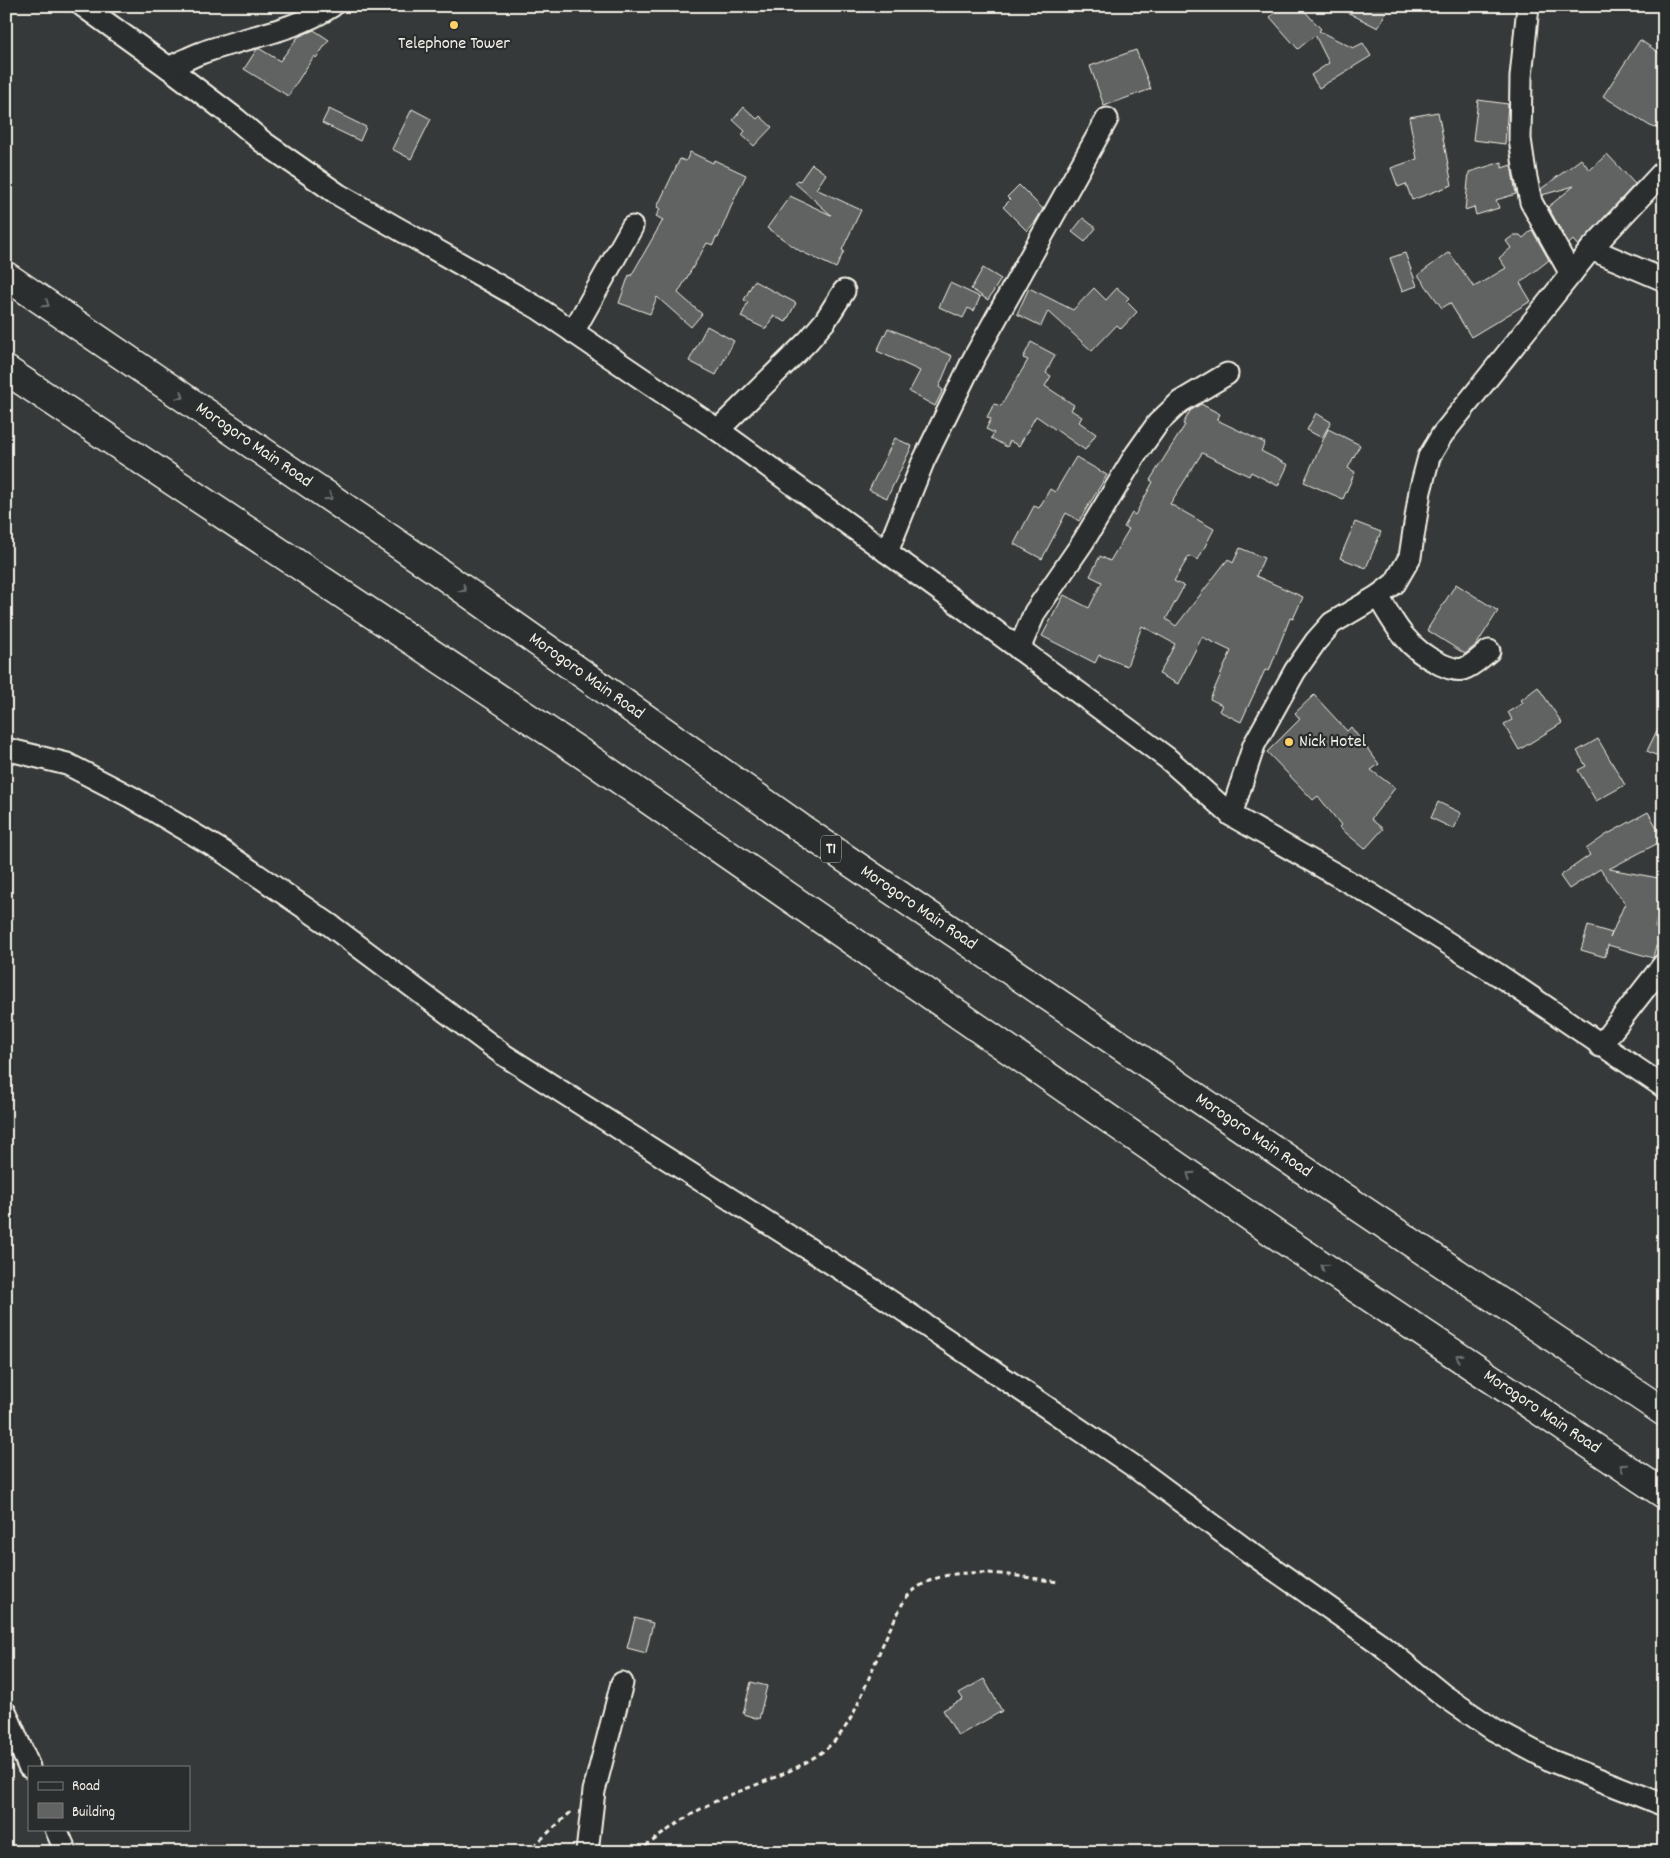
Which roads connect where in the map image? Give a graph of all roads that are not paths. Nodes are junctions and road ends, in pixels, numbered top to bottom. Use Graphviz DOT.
graph roads {
  1 [pos="83,6"];
  2 [pos="332,6"];
  3 [pos="1528,6"];
  4 [pos="169,68"];
  5 [pos="1107,119"];
  6 [pos="1664,171"];
  7 [pos="632,227"];
  8 [pos="1591,250"];
  9 [pos="1571,274"];
  10 [pos="6,276"];
  11 [pos="1664,280"];
  12 [pos="844,291"];
  13 [pos="574,332"];
  14 [pos="6,370"];
  15 [pos="1227,374"];
  16 [pos="718,430"];
  17 [pos="887,552"];
  18 [pos="1378,596"];
  19 [pos="1019,649"];
  20 [pos="1489,651"];
  21 [pos="6,749"];
  22 [pos="1231,814"];
  23 [pos="1664,964"];
  24 [pos="1600,1046"];
  25 [pos="1664,1087"];
  26 [pos="1664,1412"];
  27 [pos="1664,1494"];
  28 [pos="622,1683"];
  29 [pos="6,1713"];
  30 [pos="29,1766"];
  31 [pos="1664,1804"];
  32 [pos="56,1830"];
  33 [pos="66,1852"];
  34 [pos="587,1852"];
  1 -- 4 [label="street"];
  2 -- 4 [label="street"];
  3 -- 9 [label="street"];
  4 -- 13 [label="street"];
  5 -- 17 [label="street"];
  6 -- 8 [label="street"];
  7 -- 13 [label="street"];
  8 -- 9 [label="street"];
  8 -- 11 [label="street"];
  9 -- 18 [label="street"];
  10 -- 26 [label="highway, Morogoro Main Road / T1, one-way"];
  12 -- 16 [label="street"];
  13 -- 16 [label="street"];
  27 -- 14 [label="highway, Morogoro Main Road, one-way"];
  15 -- 19 [label="street"];
  16 -- 17 [label="street"];
  17 -- 19 [label="street"];
  18 -- 20 [label="street"];
  18 -- 22 [label="street"];
  19 -- 22 [label="street"];
  21 -- 31 [label="street"];
  22 -- 24 [label="street"];
  23 -- 24 [label="street"];
  24 -- 25 [label="street"];
  28 -- 34 [label="street"];
  29 -- 30 [label="street"];
  32 -- 33 [label="street"];
}
